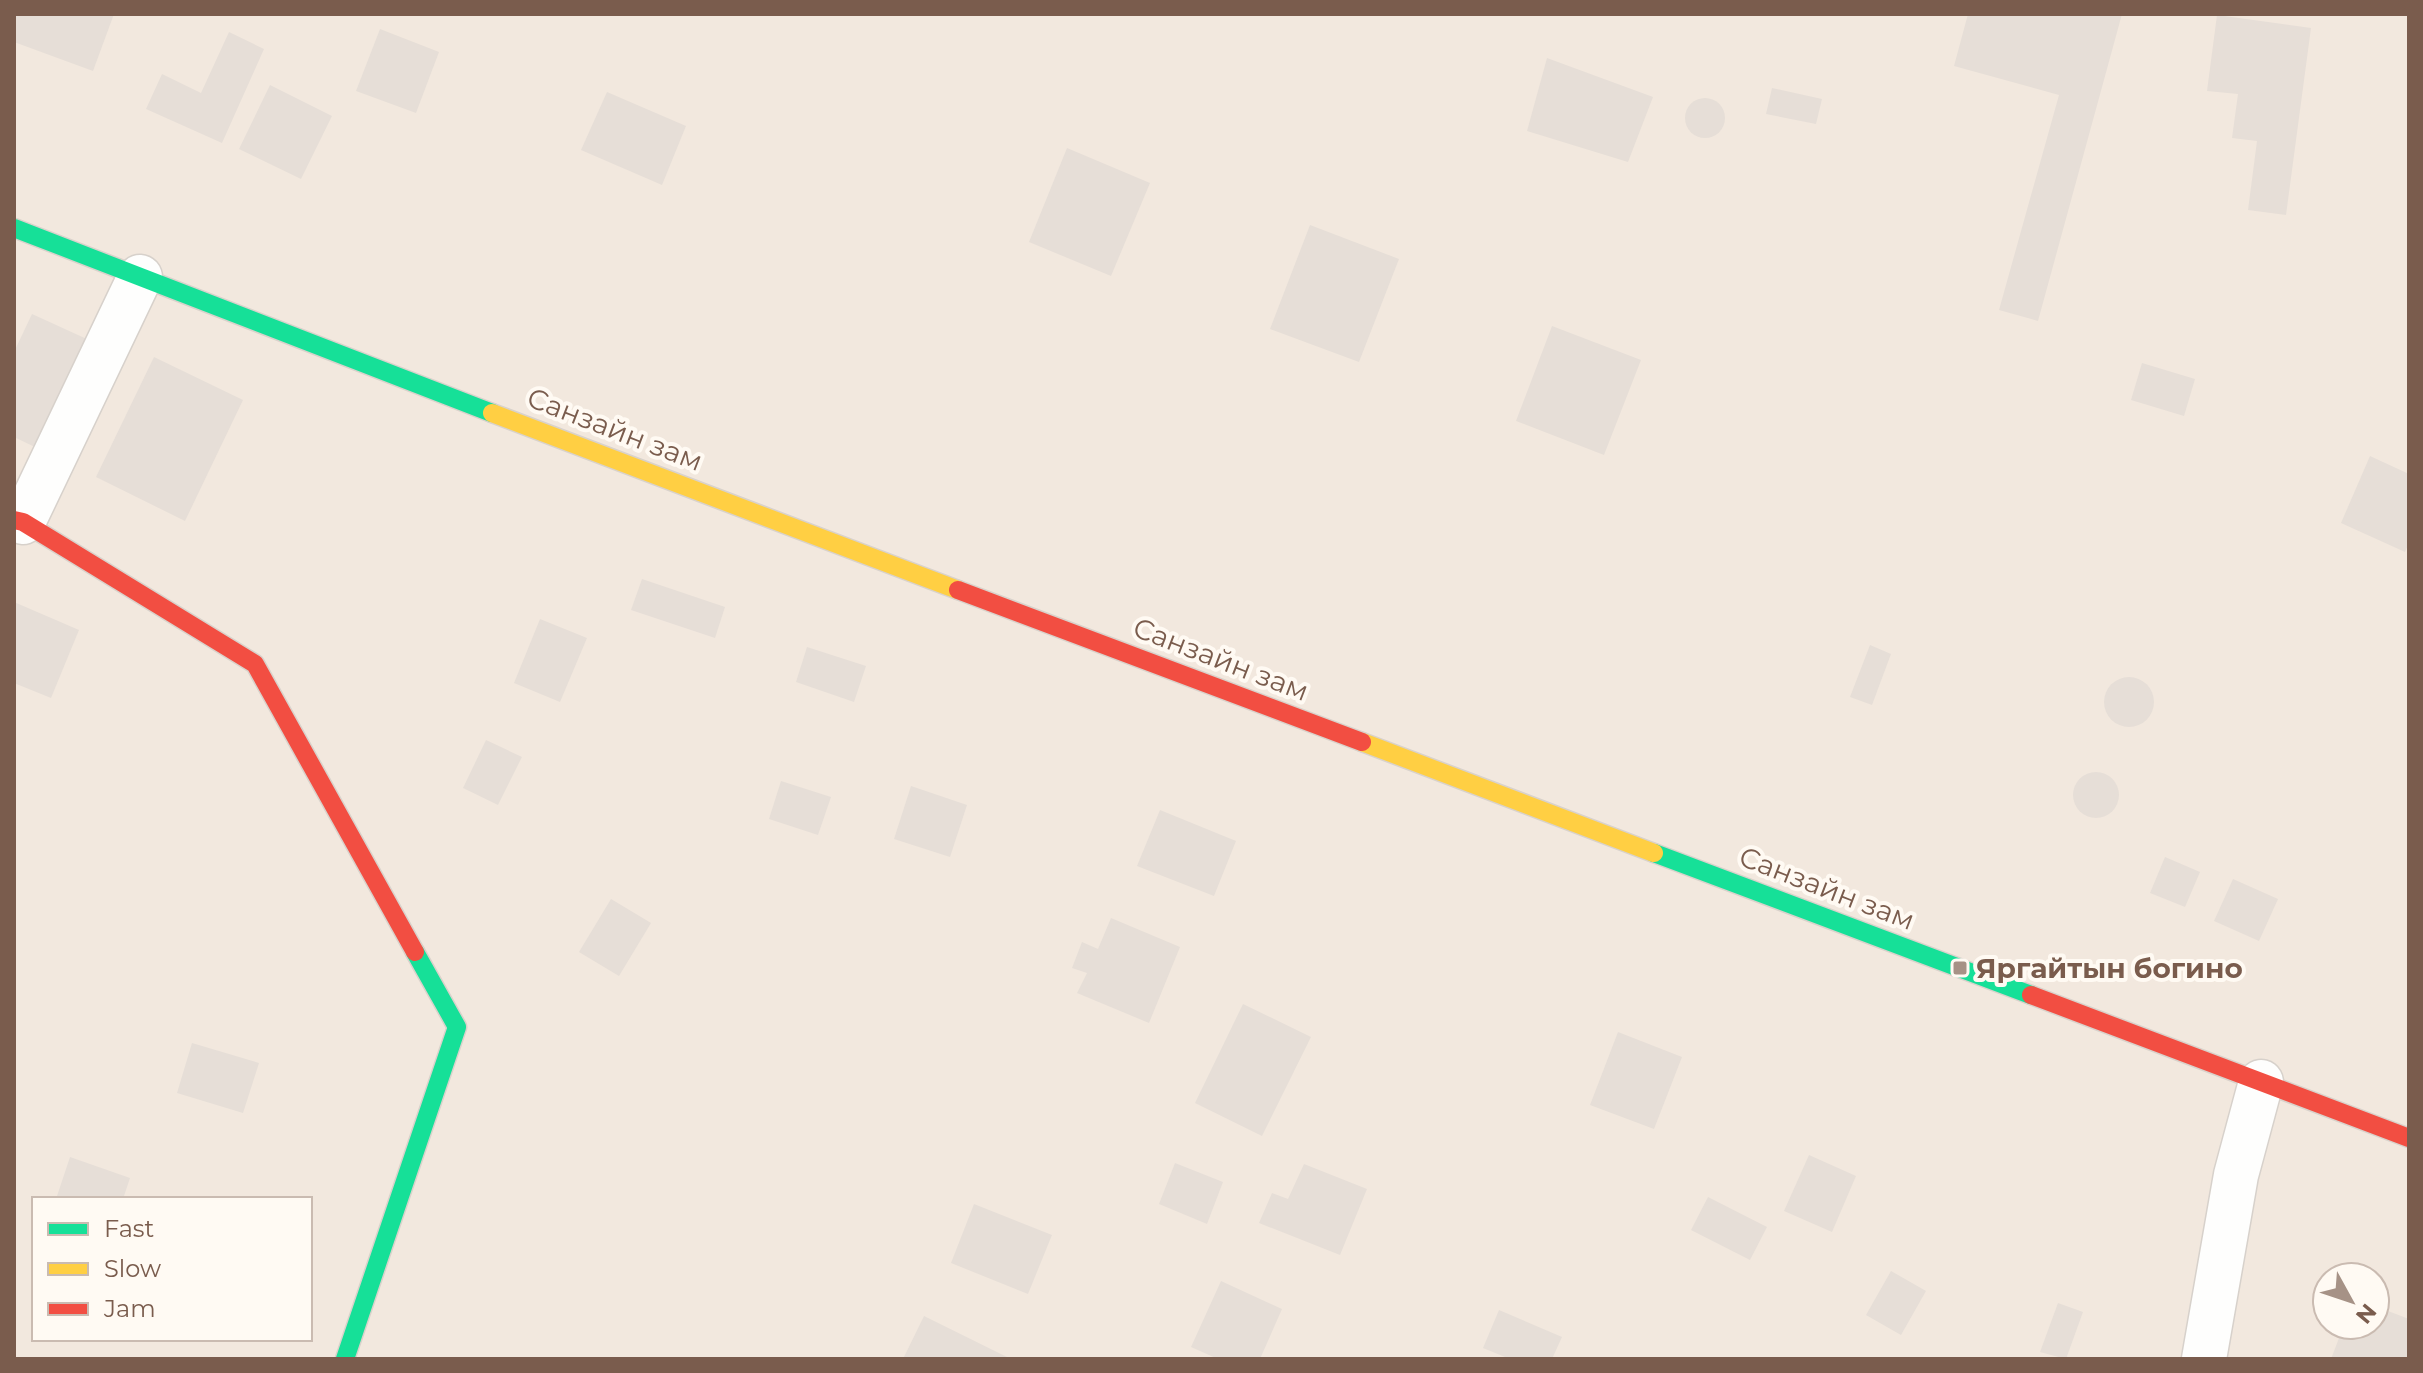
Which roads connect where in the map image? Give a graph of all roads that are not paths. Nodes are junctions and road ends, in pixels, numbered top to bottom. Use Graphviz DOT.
graph roads {
  1 [pos="14,228"];
  2 [pos="140,277"];
  3 [pos="18,521"];
  4 [pos="2261,1082"];
  5 [pos="2409,1138"];
  6 [pos="345,1359"];
  7 [pos="2204,1359"];
  1 -- 2 [label="main road, Санзайн зам"];
  2 -- 3 [label="street"];
  2 -- 4 [label="main road, Санзайн зам"];
  3 -- 6 [label="main road"];
  4 -- 5 [label="main road, Санзайн зам"];
  4 -- 7 [label="street"];
}
